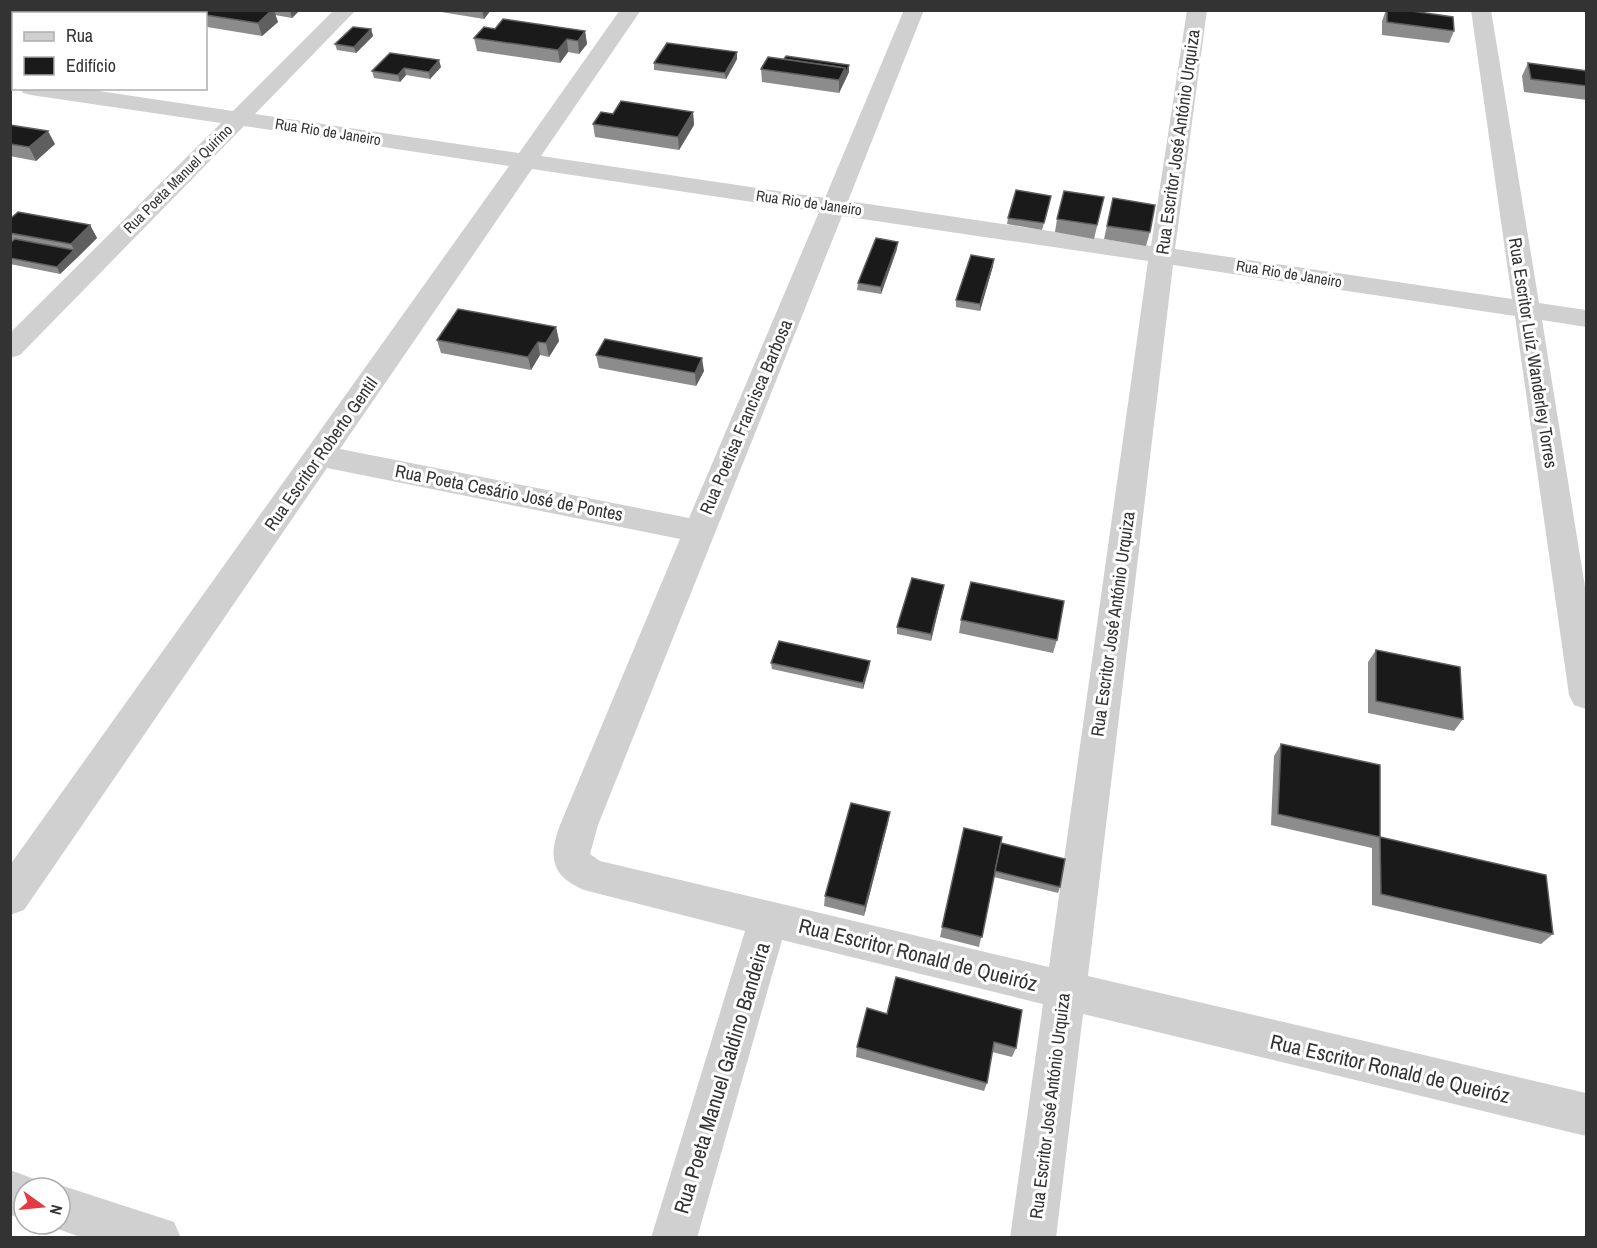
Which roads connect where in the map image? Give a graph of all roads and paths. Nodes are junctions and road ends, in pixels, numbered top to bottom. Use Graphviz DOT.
graph roads {
  1 [pos="346,10"];
  2 [pos="631,10"];
  3 [pos="914,10"];
  4 [pos="1197,10"];
  5 [pos="1480,10"];
  6 [pos="44,90"];
  7 [pos="238,119"];
  8 [pos="524,162"];
  9 [pos="834,207"];
  10 [pos="1162,255"];
  11 [pos="1526,309"];
  12 [pos="1587,318"];
  13 [pos="10,349"];
  14 [pos="320,456"];
  15 [pos="698,531"];
  16 [pos="1587,695"];
  17 [pos="579,825"];
  18 [pos="10,897"];
  19 [pos="770,918"];
  20 [pos="1064,991"];
  21 [pos="1587,1115"];
  22 [pos="72,1212"];
  23 [pos="158,1238"];
  24 [pos="674,1238"];
  25 [pos="1033,1238"];
  1 -- 7 [label="street, Rua Poeta Manuel Quirino"];
  2 -- 8 [label="street, Rua Escritor Roberto Gentil"];
  3 -- 9 [label="street, Rua Poetisa Francisca Barbosa"];
  4 -- 10 [label="street, Rua Escritor José António Urquiza"];
  5 -- 11 [label="street, Rua Escritor Luíz Wanderley Torres"];
  6 -- 7 [label="street, Rua Rio de Janeiro"];
  7 -- 8 [label="street, Rua Rio de Janeiro"];
  7 -- 13 [label="street, Rua Poeta Manuel Quirino"];
  8 -- 9 [label="street, Rua Rio de Janeiro"];
  8 -- 14 [label="street, Rua Escritor Roberto Gentil"];
  9 -- 10 [label="street, Rua Rio de Janeiro"];
  9 -- 15 [label="street, Rua Poetisa Francisca Barbosa"];
  10 -- 11 [label="street, Rua Rio de Janeiro"];
  10 -- 20 [label="street, Rua Escritor José António Urquiza"];
  11 -- 12 [label="street, Rua Rio de Janeiro"];
  11 -- 16 [label="street, Rua Escritor Luíz Wanderley Torres"];
  14 -- 15 [label="street, Rua Poeta Cesário José de Pontes"];
  14 -- 18 [label="street, Rua Escritor Roberto Gentil"];
  15 -- 17 [label="street, Rua Poetisa Francisca Barbosa"];
  17 -- 19 [label="street, Rua Escritor Ronald de Queiróz"];
  19 -- 20 [label="street, Rua Escritor Ronald de Queiróz"];
  19 -- 24 [label="street, Rua Poeta Manuel Galdino Bandeira"];
  20 -- 21 [label="street, Rua Escritor Ronald de Queiróz"];
  20 -- 25 [label="street, Rua Escritor José António Urquiza"];
  22 -- 23 [label="street"];
}
